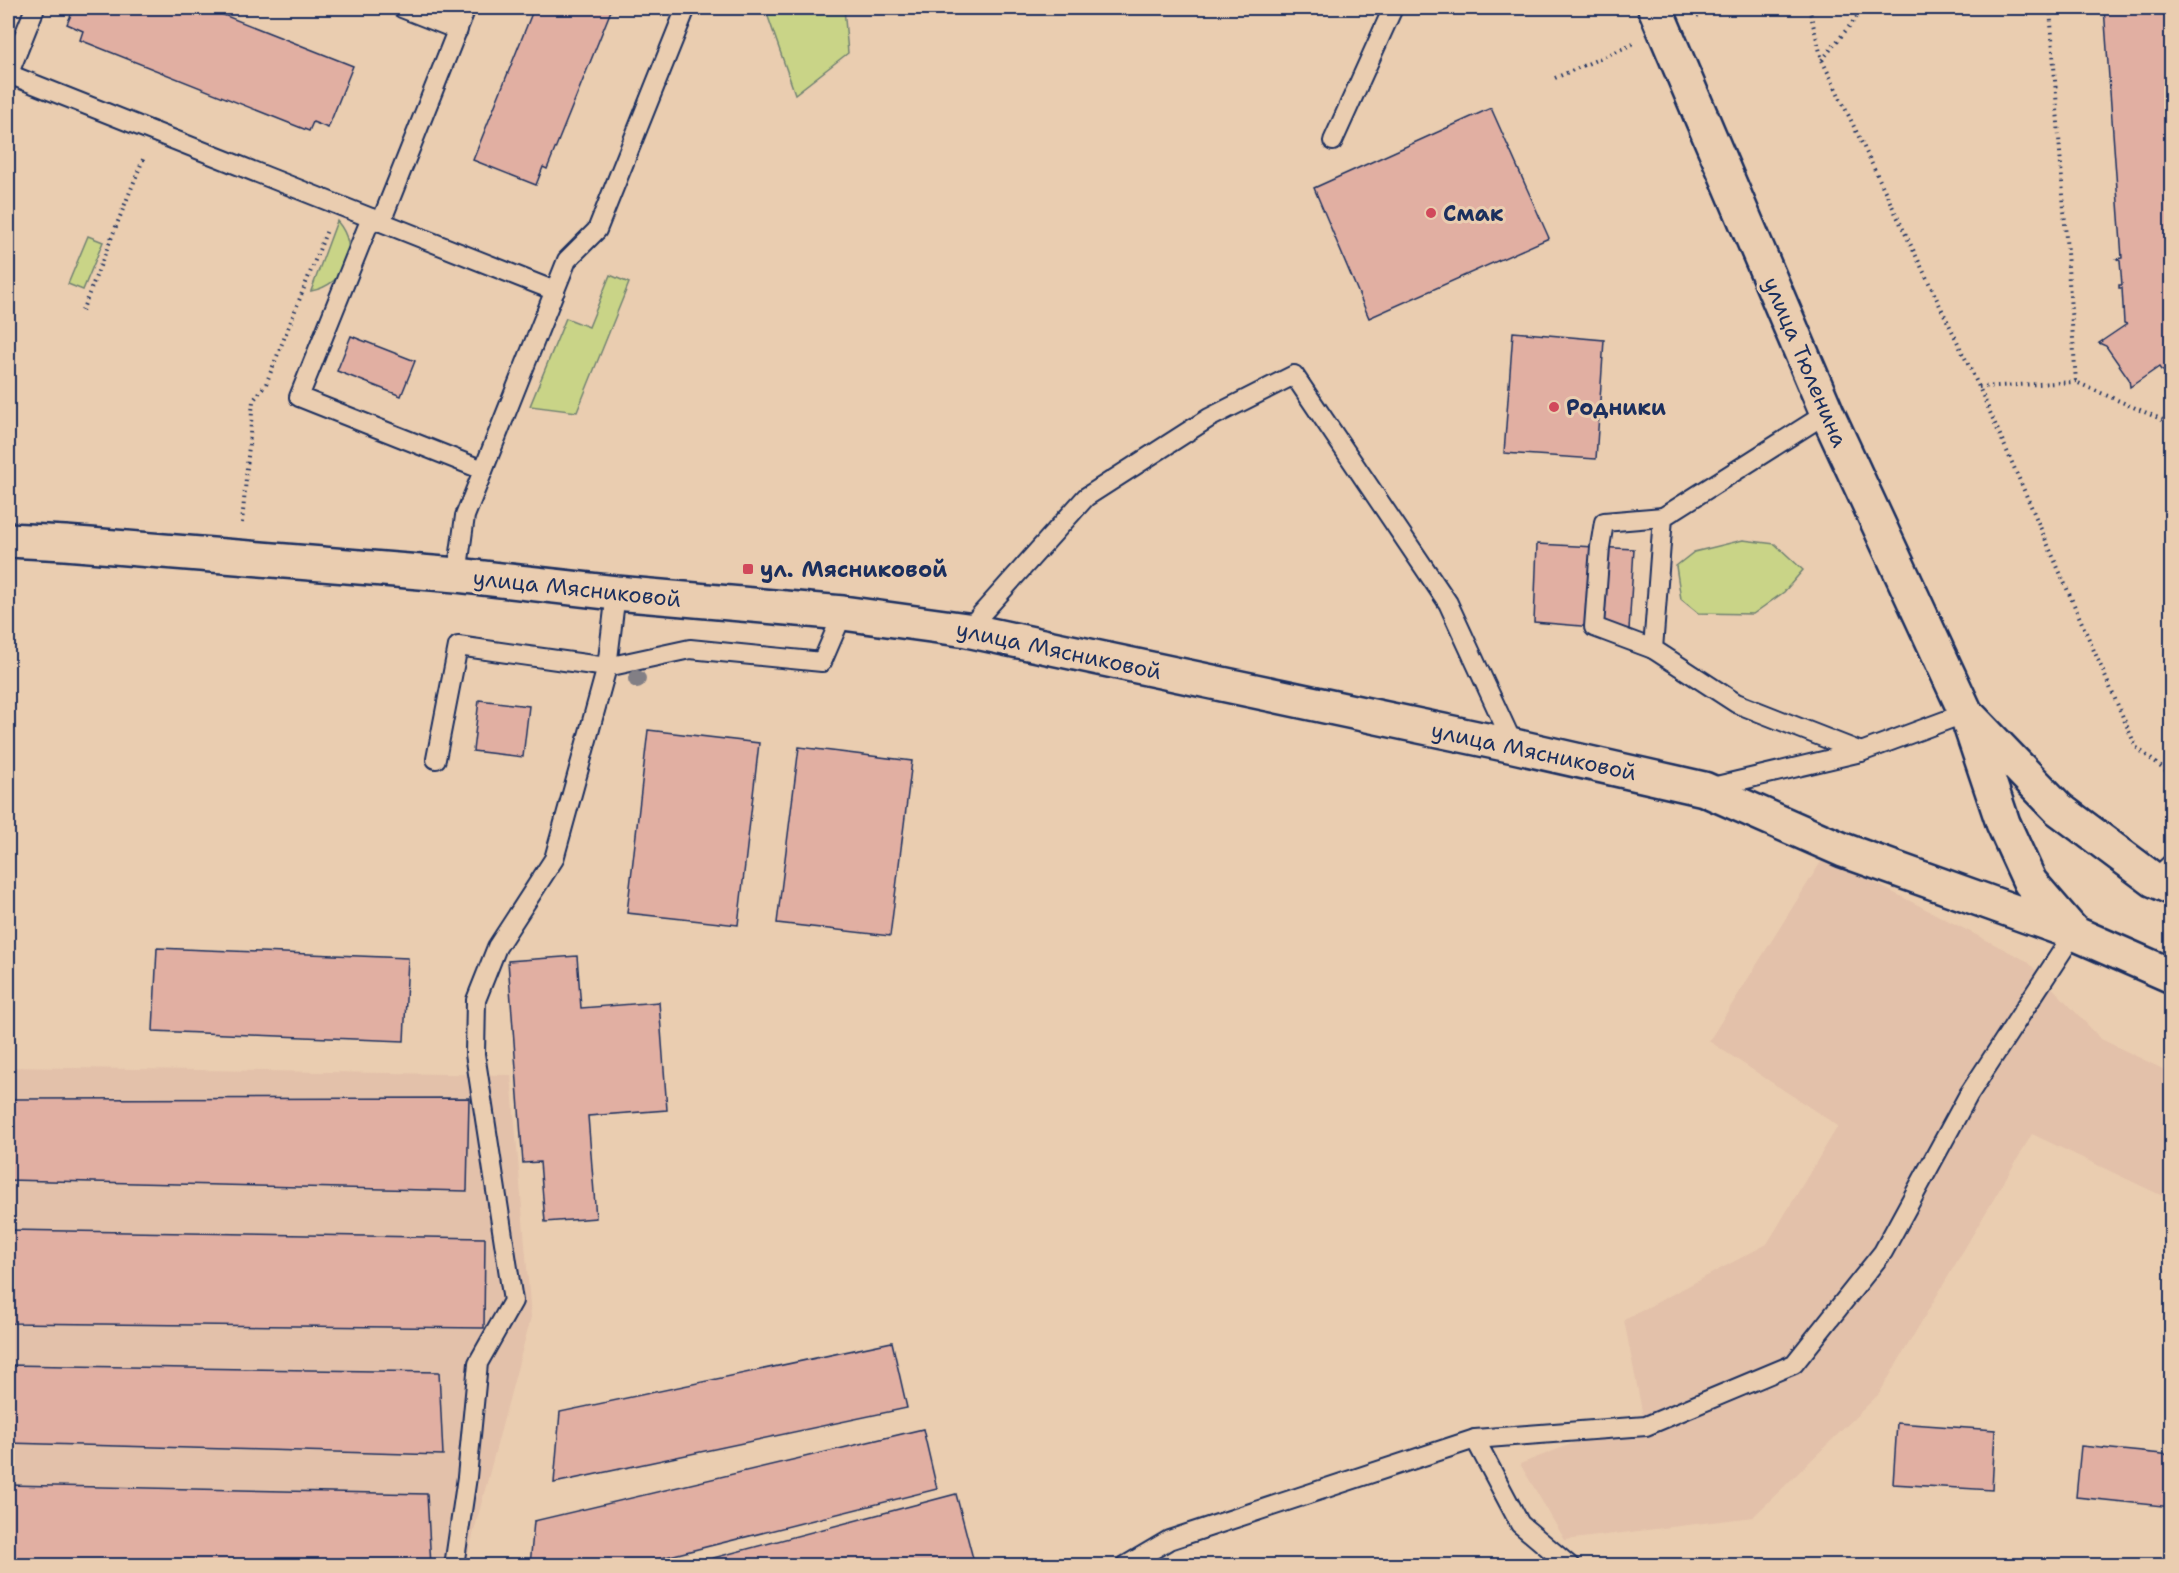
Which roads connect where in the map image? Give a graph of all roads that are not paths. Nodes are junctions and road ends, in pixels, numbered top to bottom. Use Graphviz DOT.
graph roads {
  1 [pos="35,8"];
  2 [pos="402,8"];
  3 [pos="466,8"];
  4 [pos="686,8"];
  5 [pos="1393,8"];
  6 [pos="1655,8"];
  7 [pos="458,30"];
  8 [pos="1333,141"];
  9 [pos="376,220"];
  10 [pos="555,291"];
  11 [pos="1827,413"];
  12 [pos="483,470"];
  13 [pos="1663,517"];
  14 [pos="8,540"];
  15 [pos="457,575"];
  16 [pos="616,593"];
  17 [pos="843,613"];
  18 [pos="967,630"];
  19 [pos="1653,649"];
  20 [pos="607,667"];
  21 [pos="1966,713"];
  22 [pos="1514,746"];
  23 [pos="1861,752"];
  24 [pos="436,759"];
  25 [pos="1704,789"];
  26 [pos="2166,877"];
  27 [pos="2074,933"];
  28 [pos="2172,976"];
  29 [pos="1475,1439"];
  30 [pos="454,1566"];
  31 [pos="1125,1566"];
  32 [pos="1570,1566"];
  1 -- 9 [label="lane"];
  2 -- 7 [label="lane"];
  3 -- 7 [label="lane"];
  4 -- 10 [label="lane"];
  5 -- 8 [label="lane"];
  6 -- 11 [label="street, улица Тюленина"];
  7 -- 9 [label="lane"];
  9 -- 10 [label="lane"];
  9 -- 12 [label="lane"];
  10 -- 12 [label="lane"];
  11 -- 13 [label="lane"];
  11 -- 21 [label="street, улица Тюленина"];
  12 -- 15 [label="lane"];
  13 -- 19 [label="lane"];
  13 -- 19 [label="lane"];
  14 -- 15 [label="street, улица Мясниковой"];
  15 -- 16 [label="street, улица Мясниковой"];
  16 -- 17 [label="street, улица Мясниковой"];
  16 -- 20 [label="lane"];
  17 -- 18 [label="street, улица Мясниковой"];
  17 -- 20 [label="lane"];
  18 -- 22 [label="street, улица Мясниковой"];
  18 -- 22 [label="lane"];
  19 -- 23 [label="lane"];
  20 -- 24 [label="lane"];
  20 -- 30 [label="lane"];
  21 -- 23 [label="lane"];
  21 -- 26 [label="street"];
  21 -- 27 [label="street, улица Мясниковой"];
  22 -- 25 [label="street, улица Мясниковой"];
  23 -- 25 [label="lane"];
  25 -- 27 [label="street, улица Мясниковой"];
  27 -- 28 [label="street, улица Мясниковой"];
  27 -- 29 [label="lane"];
  29 -- 31 [label="lane"];
  29 -- 32 [label="lane"];
}
